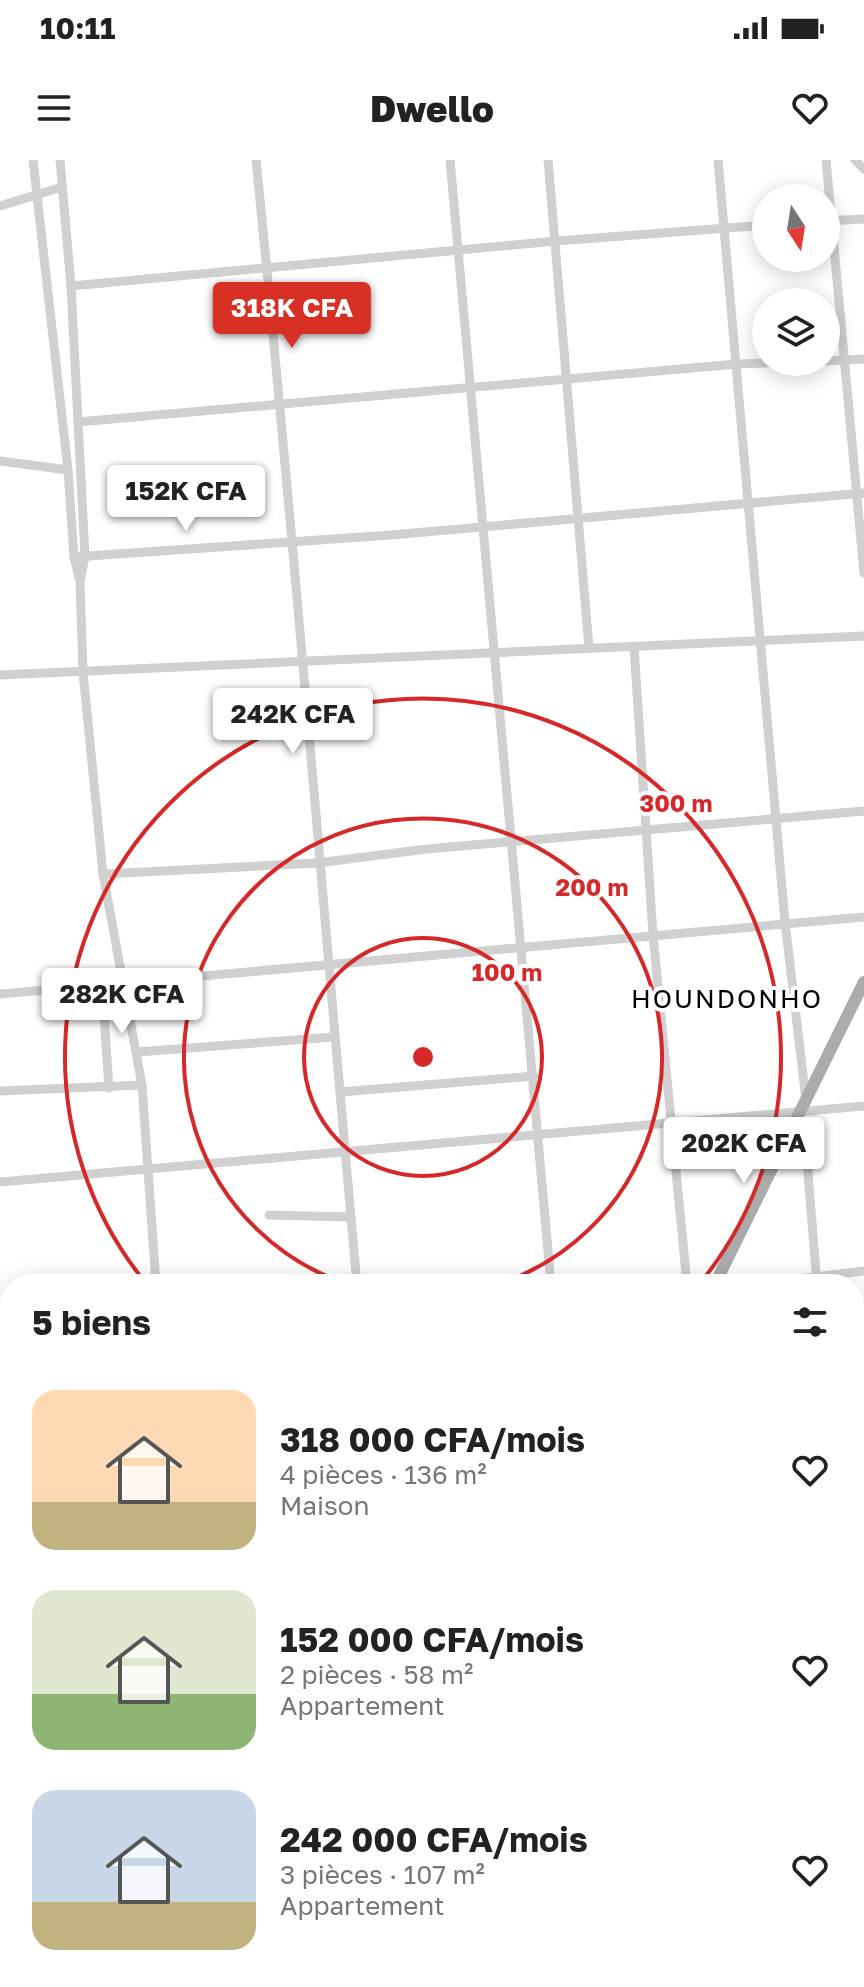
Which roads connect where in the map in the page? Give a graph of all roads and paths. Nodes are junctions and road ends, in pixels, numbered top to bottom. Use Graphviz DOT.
graph roads {
  1 [pos="33,160"];
  2 [pos="60,160"];
  3 [pos="256,160"];
  4 [pos="450,160"];
  5 [pos="548,160"];
  6 [pos="718,160"];
  7 [pos="826,160"];
  8 [pos="855,160"];
  9 [pos="864,169"];
  10 [pos="827,184"];
  11 [pos="62,187"];
  12 [pos="37,196"];
  13 [pos="0,206"];
  14 [pos="864,219"];
  15 [pos="840,220"];
  16 [pos="752,226"];
  17 [pos="726,228"];
  18 [pos="556,241"];
  19 [pos="458,250"];
  20 [pos="267,268"];
  21 [pos="834,272"];
  22 [pos="71,286"];
  23 [pos="74,358"];
  24 [pos="864,359"];
  25 [pos="56,360"];
  26 [pos="843,361"];
  27 [pos="752,363"];
  28 [pos="737,364"];
  29 [pos="567,379"];
  30 [pos="471,388"];
  31 [pos="281,406"];
  32 [pos="78,422"];
  33 [pos="0,461"];
  34 [pos="68,470"];
  35 [pos="860,493"];
  36 [pos="750,501"];
  37 [pos="578,517"];
  38 [pos="482,527"];
  39 [pos="290,543"];
  40 [pos="79,557"];
  41 [pos="864,573"];
  42 [pos="864,636"];
  43 [pos="761,640"];
  44 [pos="634,647"];
  45 [pos="589,648"];
  46 [pos="493,653"];
  47 [pos="301,660"];
  48 [pos="83,672"];
  49 [pos="0,675"];
  50 [pos="864,811"];
  51 [pos="777,818"];
  52 [pos="645,830"];
  53 [pos="509,841"];
  54 [pos="317,863"];
  55 [pos="103,874"];
  56 [pos="864,917"];
  57 [pos="785,922"];
  58 [pos="653,935"];
  59 [pos="521,947"];
  60 [pos="326,966"];
  61 [pos="864,982"];
  62 [pos="122,984"];
  63 [pos="102,986"];
  64 [pos="0,994"];
  65 [pos="334,1037"];
  66 [pos="137,1052"];
  67 [pos="534,1076"];
  68 [pos="142,1085"];
  69 [pos="109,1088"];
  70 [pos="0,1091"];
  71 [pos="340,1092"];
  72 [pos="864,1106"];
  73 [pos="801,1111"];
  74 [pos="671,1123"];
  75 [pos="541,1134"];
  76 [pos="345,1153"];
  77 [pos="150,1167"];
  78 [pos="0,1182"];
  79 [pos="269,1215"];
  80 [pos="351,1217"];
  81 [pos="155,1274"];
  82 [pos="356,1274"];
  83 [pos="550,1274"];
  84 [pos="686,1274"];
  85 [pos="720,1274"];
  86 [pos="816,1274"];
  1 -- 12 [label="street"];
  2 -- 11 [label="street"];
  3 -- 20 [label="street"];
  4 -- 19 [label="street"];
  5 -- 18 [label="street"];
  6 -- 17 [label="street"];
  7 -- 10 [label="street"];
  8 -- 9 [label="street"];
  11 -- 12 [label="street"];
  11 -- 22 [label="street"];
  12 -- 13 [label="street"];
  12 -- 25 [label="street"];
  14 -- 15 [label="street"];
  16 -- 17 [label="street"];
  17 -- 18 [label="street"];
  17 -- 28 [label="street"];
  18 -- 19 [label="street"];
  18 -- 29 [label="street"];
  19 -- 20 [label="street"];
  19 -- 30 [label="street"];
  20 -- 22 [label="street"];
  20 -- 31 [label="street"];
  21 -- 26 [label="street"];
  22 -- 23 [label="street"];
  23 -- 25 [label="street"];
  23 -- 32 [label="street"];
  24 -- 26 [label="street"];
  25 -- 34 [label="street"];
  26 -- 35 [label="street"];
  27 -- 28 [label="street"];
  28 -- 29 [label="street"];
  28 -- 36 [label="street"];
  29 -- 30 [label="street"];
  29 -- 37 [label="street"];
  30 -- 31 [label="street"];
  30 -- 38 [label="street"];
  31 -- 32 [label="street"];
  31 -- 39 [label="street"];
  32 -- 40 [label="street"];
  33 -- 34 [label="street"];
  34 -- 40 [label="street"];
  35 -- 36 [label="street"];
  35 -- 41 [label="street"];
  36 -- 37 [label="street"];
  36 -- 43 [label="street"];
  37 -- 38 [label="street"];
  37 -- 45 [label="street"];
  38 -- 39 [label="street"];
  38 -- 46 [label="street"];
  39 -- 40 [label="street"];
  39 -- 47 [label="street"];
  40 -- 48 [label="street"];
  42 -- 43 [label="street"];
  43 -- 44 [label="street"];
  43 -- 51 [label="street"];
  44 -- 45 [label="street"];
  44 -- 52 [label="street"];
  45 -- 46 [label="street"];
  46 -- 47 [label="street"];
  46 -- 53 [label="street"];
  47 -- 48 [label="street"];
  47 -- 54 [label="street"];
  48 -- 49 [label="street"];
  48 -- 55 [label="street"];
  50 -- 51 [label="street"];
  51 -- 52 [label="street"];
  51 -- 57 [label="street"];
  52 -- 53 [label="street"];
  52 -- 58 [label="street"];
  53 -- 54 [label="street"];
  53 -- 59 [label="street"];
  54 -- 55 [label="street"];
  54 -- 60 [label="street"];
  55 -- 62 [label="street"];
  56 -- 57 [label="street"];
  57 -- 58 [label="street"];
  57 -- 73 [label="street"];
  58 -- 59 [label="street"];
  58 -- 74 [label="street"];
  59 -- 60 [label="street"];
  59 -- 67 [label="street"];
  60 -- 62 [label="street"];
  60 -- 65 [label="street"];
  61 -- 73 [label="main road"];
  62 -- 63 [label="street"];
  62 -- 66 [label="street"];
  63 -- 64 [label="street"];
  63 -- 69 [label="street"];
  65 -- 66 [label="street"];
  65 -- 71 [label="street"];
  66 -- 68 [label="street"];
  67 -- 71 [label="street"];
  67 -- 75 [label="street"];
  68 -- 69 [label="street"];
  68 -- 77 [label="street"];
  69 -- 70 [label="street"];
  71 -- 76 [label="street"];
  72 -- 73 [label="street"];
  73 -- 74 [label="street"];
  73 -- 85 [label="main road"];
  73 -- 86 [label="street"];
  74 -- 75 [label="street"];
  74 -- 84 [label="street"];
  75 -- 76 [label="street"];
  75 -- 83 [label="street"];
  76 -- 77 [label="street"];
  76 -- 80 [label="street"];
  77 -- 78 [label="street"];
  77 -- 81 [label="street"];
  79 -- 80 [label="street"];
  80 -- 82 [label="street"];
}
